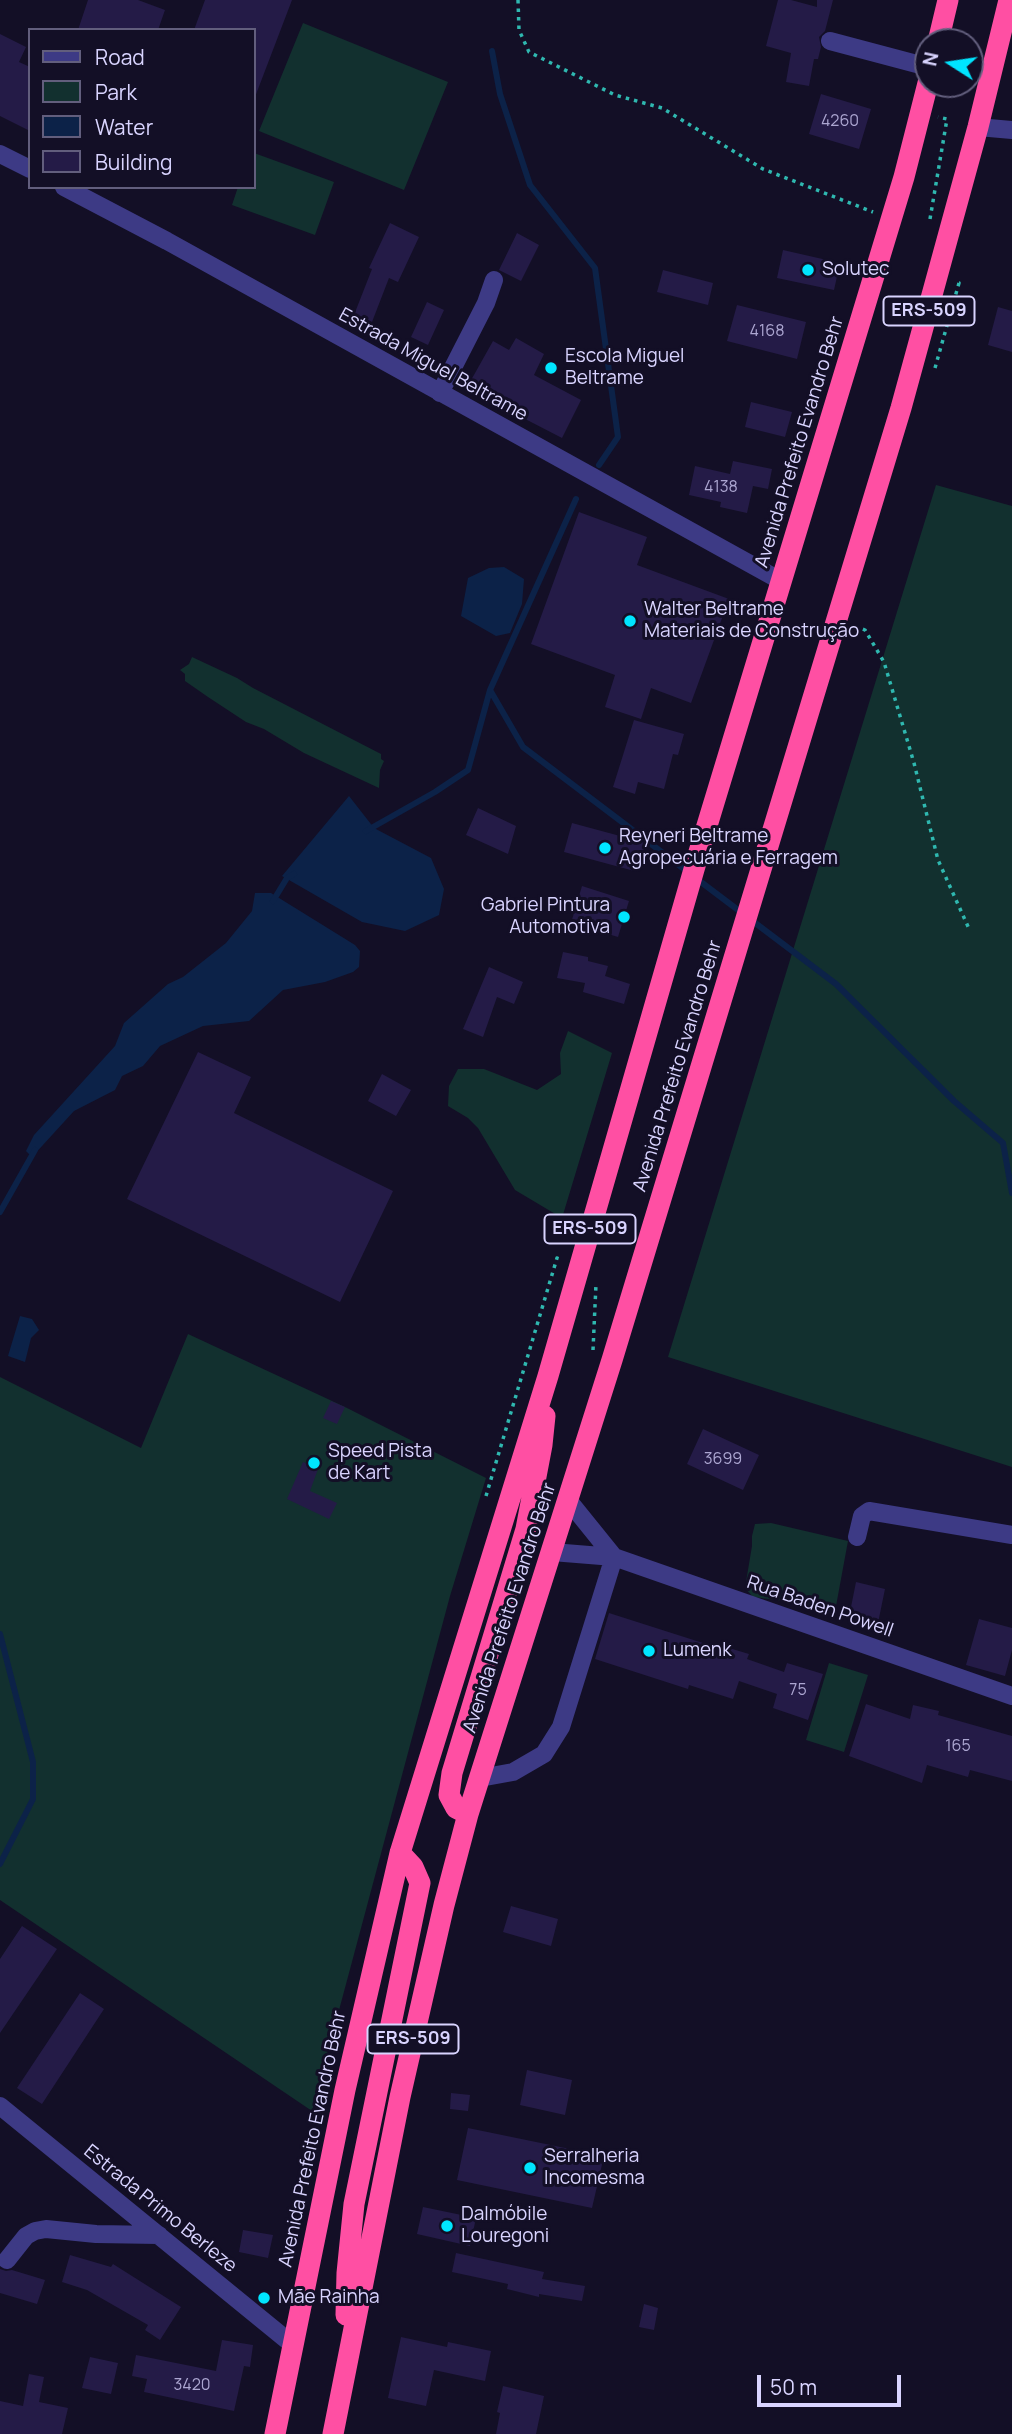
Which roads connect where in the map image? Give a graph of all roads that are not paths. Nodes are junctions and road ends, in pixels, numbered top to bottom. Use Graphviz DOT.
graph roads {
  1 [pos="948,0"];
  2 [pos="1008,11"];
  3 [pos="941,28"];
  4 [pos="830,41"];
  5 [pos="914,63"];
  6 [pos="924,98"];
  7 [pos="978,127"];
  8 [pos="1012,131"];
  9 [pos="0,153"];
  10 [pos="28,168"];
  11 [pos="68,189"];
  12 [pos="494,280"];
  13 [pos="440,393"];
  14 [pos="781,581"];
  15 [pos="548,1376"];
  16 [pos="568,1500"];
  17 [pos="1012,1535"];
  18 [pos="857,1537"];
  19 [pos="552,1552"];
  20 [pos="614,1557"];
  21 [pos="1012,1696"];
  22 [pos="480,1778"];
  23 [pos="468,1814"];
  24 [pos="400,1853"];
  25 [pos="0,2106"];
  26 [pos="159,2235"];
  27 [pos="6,2260"];
  28 [pos="293,2345"];
  29 [pos="346,2369"];
  30 [pos="275,2434"];
  31 [pos="333,2434"];
  1 -- 3 [label="highway"];
  2 -- 7 [label="highway, Avenida Prefeito Evandro Behr / ERS-509"];
  4 -- 5 [label="street"];
  6 -- 14 [label="highway, Avenida Prefeito Evandro Behr / ERS-509"];
  7 -- 8 [label="street"];
  7 -- 16 [label="highway, Avenida Prefeito Evandro Behr / ERS-509"];
  9 -- 10 [label="street"];
  11 -- 13 [label="street, Estrada Miguel Beltrame"];
  12 -- 13 [label="street"];
  13 -- 14 [label="street, Estrada Miguel Beltrame"];
  14 -- 15 [label="highway, Avenida Prefeito Evandro Behr / ERS-509"];
  15 -- 23 [label="highway"];
  15 -- 24 [label="highway, Avenida Prefeito Evandro Behr / ERS-509"];
  16 -- 19 [label="highway, Avenida Prefeito Evandro Behr / ERS-509"];
  16 -- 20 [label="street"];
  17 -- 18 [label="street"];
  19 -- 20 [label="street, Rua Baden Powell"];
  19 -- 22 [label="highway, Avenida Prefeito Evandro Behr / ERS-509"];
  20 -- 21 [label="street, Rua Baden Powell"];
  20 -- 22 [label="street"];
  22 -- 23 [label="highway, Avenida Prefeito Evandro Behr / ERS-509"];
  23 -- 29 [label="highway, Avenida Prefeito Evandro Behr / ERS-509"];
  24 -- 28 [label="highway, Avenida Prefeito Evandro Behr / ERS-509"];
  24 -- 29 [label="highway"];
  25 -- 26 [label="street, Estrada Primo Berleze"];
  26 -- 27 [label="street"];
  26 -- 28 [label="street, Estrada Primo Berleze"];
  28 -- 30 [label="highway, Avenida Prefeito Evandro Behr / ERS-509"];
  29 -- 31 [label="highway, Avenida Prefeito Evandro Behr / ERS-509"];
}
